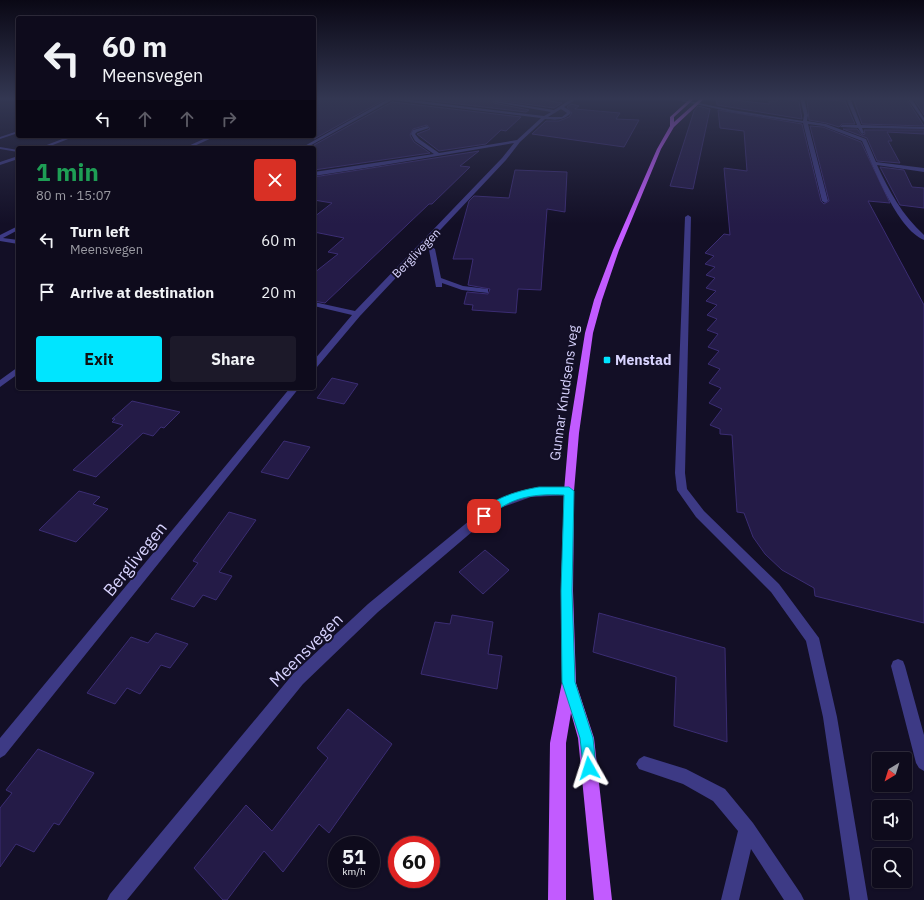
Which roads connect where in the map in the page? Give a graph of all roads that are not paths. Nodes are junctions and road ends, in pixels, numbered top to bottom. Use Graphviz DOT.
graph roads {
  1 [pos="63,140"];
  2 [pos="205,140"];
  3 [pos="318,140"];
  4 [pos="417,140"];
  5 [pos="664,140"];
  6 [pos="810,140"];
  7 [pos="864,140"];
  8 [pos="518,141"];
  9 [pos="47,146"];
  10 [pos="191,146"];
  11 [pos="308,146"];
  12 [pos="0,148"];
  13 [pos="16,151"];
  14 [pos="437,154"];
  15 [pos="16,158"];
  16 [pos="874,163"];
  17 [pos="0,164"];
  18 [pos="924,170"];
  19 [pos="316,174"];
  20 [pos="825,201"];
  21 [pos="688,217"];
  22 [pos="16,229"];
  23 [pos="0,238"];
  24 [pos="924,238"];
  25 [pos="16,242"];
  26 [pos="423,245"];
  27 [pos="485,291"];
  28 [pos="316,304"];
  29 [pos="357,314"];
  30 [pos="316,364"];
  31 [pos="16,372"];
  32 [pos="0,384"];
  33 [pos="293,390"];
  34 [pos="569,491"];
  35 [pos="898,666"];
  36 [pos="569,682"];
  37 [pos="0,750"];
  38 [pos="924,763"];
  39 [pos="644,764"];
  40 [pos="747,829"];
  41 [pos="116,900"];
  42 [pos="557,900"];
  43 [pos="603,900"];
  44 [pos="730,900"];
  45 [pos="795,900"];
  46 [pos="859,900"];
  1 -- 9 [label="street"];
  2 -- 10 [label="street"];
  3 -- 11 [label="street"];
  4 -- 14 [label="street"];
  5 -- 34 [label="main road, Gunnar Knudsens veg"];
  6 -- 20 [label="street"];
  7 -- 16 [label="street"];
  8 -- 14 [label="street"];
  8 -- 26 [label="street, Berglivegen"];
  12 -- 13 [label="street"];
  14 -- 19 [label="street"];
  15 -- 17 [label="street"];
  16 -- 18 [label="street"];
  16 -- 24 [label="street"];
  21 -- 46 [label="street"];
  22 -- 23 [label="street"];
  23 -- 25 [label="street"];
  26 -- 27 [label="street"];
  26 -- 29 [label="street, Berglivegen"];
  28 -- 29 [label="street"];
  29 -- 30 [label="street, Berglivegen"];
  31 -- 32 [label="street"];
  33 -- 37 [label="street, Berglivegen"];
  34 -- 36 [label="main road, Gunnar Knudsens veg"];
  34 -- 41 [label="street, Meensvegen"];
  35 -- 38 [label="street"];
  36 -- 42 [label="main road, Gunnar Knudsens veg"];
  36 -- 43 [label="main road, Gunnar Knudsens veg"];
  39 -- 40 [label="street"];
  40 -- 44 [label="street"];
  40 -- 45 [label="street"];
}
